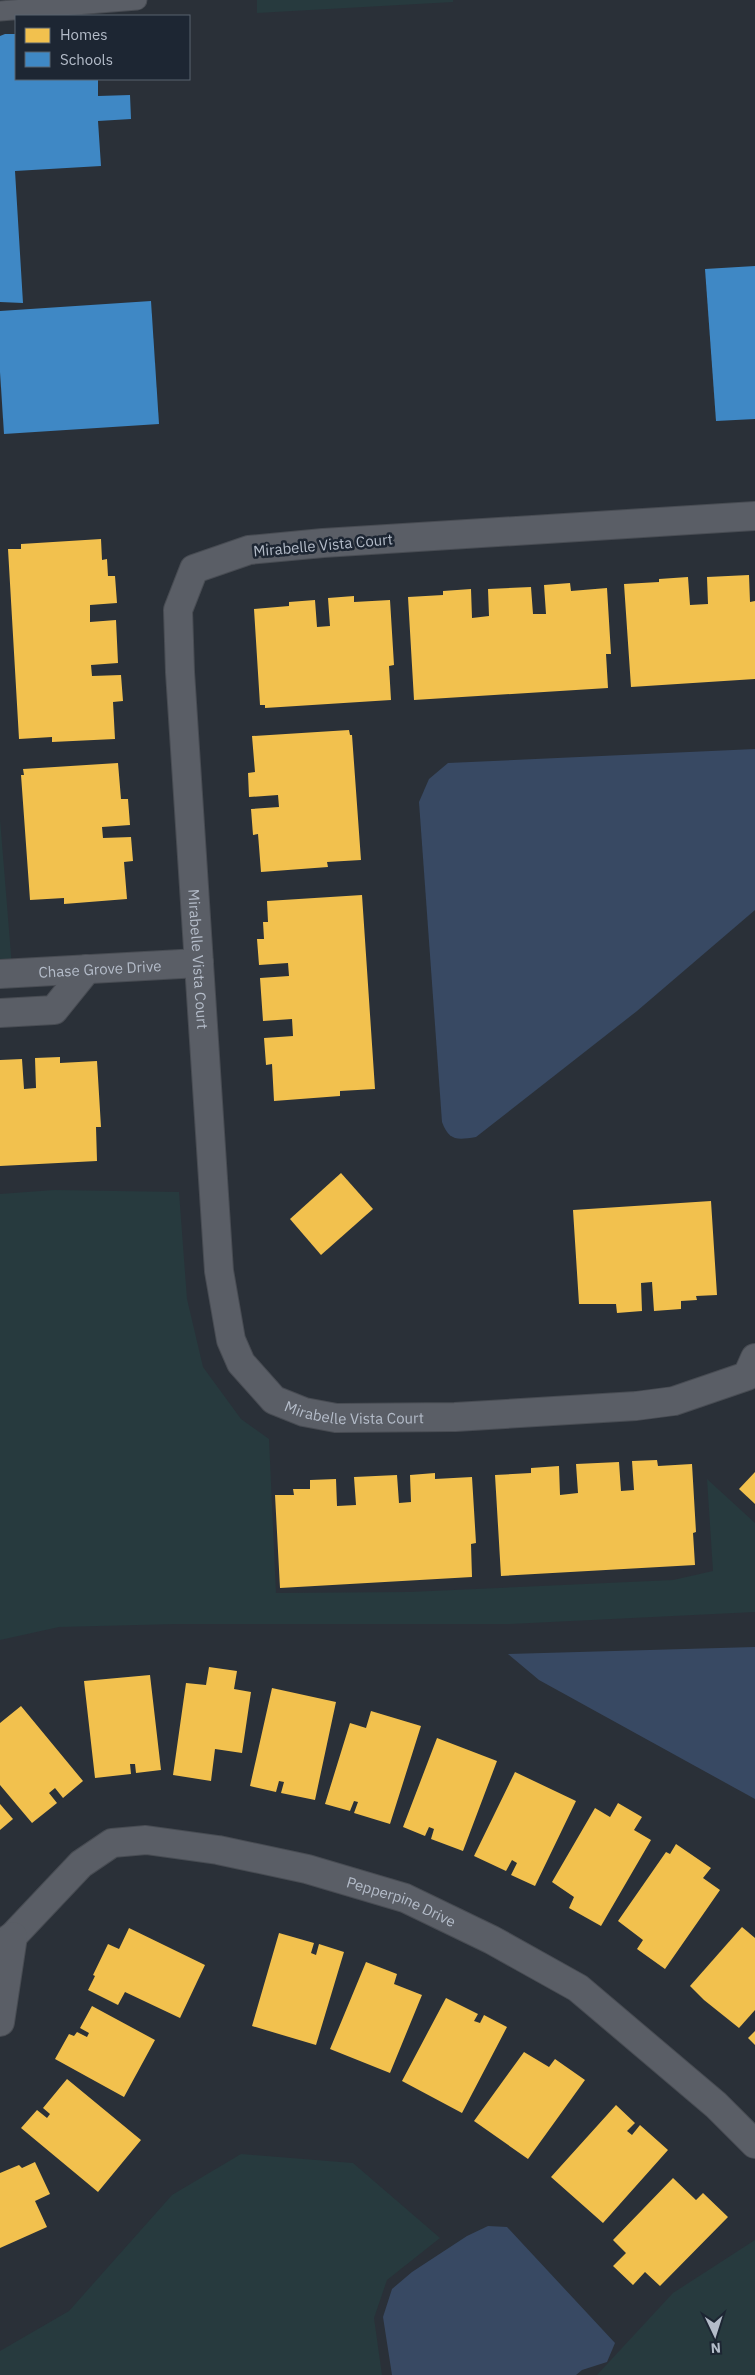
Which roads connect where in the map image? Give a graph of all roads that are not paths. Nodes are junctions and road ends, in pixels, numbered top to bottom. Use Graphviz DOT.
graph roads {
  1 [pos="137,0"];
  2 [pos="0,11"];
  3 [pos="755,516"];
  4 [pos="199,963"];
  5 [pos="87,969"];
  6 [pos="0,974"];
  7 [pos="0,1013"];
  8 [pos="755,1358"];
  9 [pos="7,1940"];
  10 [pos="0,2022"];
  11 [pos="755,2144"];
  1 -- 2 [label="lane"];
  3 -- 4 [label="street, Mirabelle Vista Court"];
  4 -- 5 [label="street, Chase Grove Drive"];
  4 -- 8 [label="street, Mirabelle Vista Court"];
  5 -- 6 [label="street, Chase Grove Drive"];
  5 -- 7 [label="street"];
  9 -- 10 [label="street, Pepperpine Drive"];
  9 -- 11 [label="street, Pepperpine Drive"];
}
